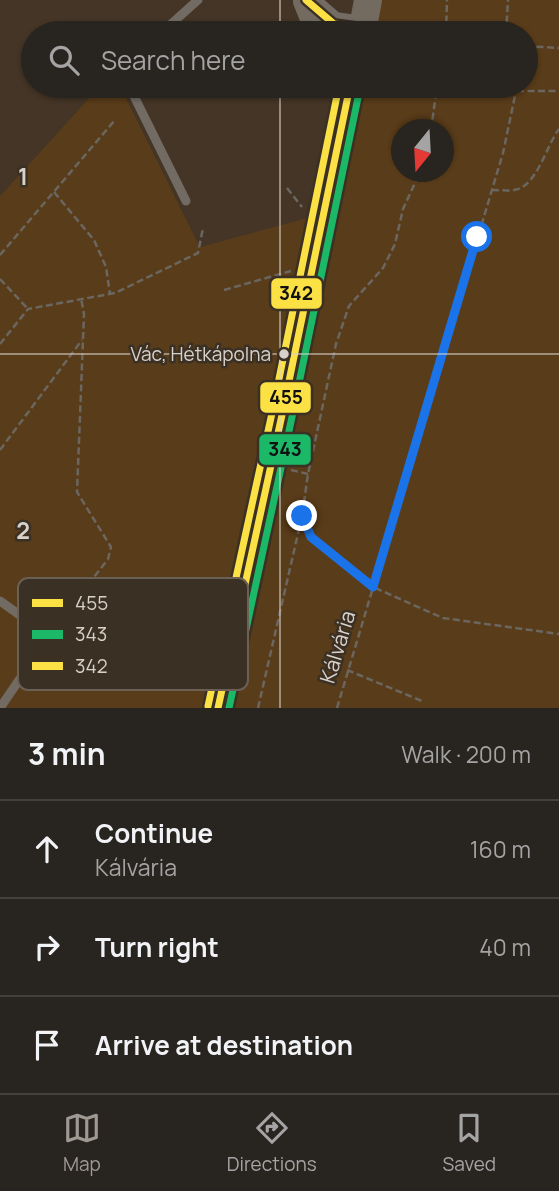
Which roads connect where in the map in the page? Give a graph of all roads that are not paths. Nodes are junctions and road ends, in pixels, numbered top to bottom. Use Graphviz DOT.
graph roads {
  1 [pos="198,0"];
  2 [pos="368,0"];
  3 [pos="306,1"];
  4 [pos="174,21"];
  5 [pos="315,21"];
  6 [pos="330,21"];
  7 [pos="364,21"];
  8 [pos="135,98"];
  9 [pos="341,98"];
  10 [pos="347,98"];
  11 [pos="343,113"];
  12 [pos="186,201"];
  13 [pos="246,578"];
  14 [pos="0,601"];
  15 [pos="18,614"];
  16 [pos="18,682"];
  17 [pos="222,690"];
  18 [pos="0,708"];
  19 [pos="218,708"];
  1 -- 4 [label="lane"];
  2 -- 7 [label="main road"];
  3 -- 5 [label="main road"];
  3 -- 6 [label="main road"];
  8 -- 12 [label="lane"];
  9 -- 11 [label="main road"];
  10 -- 11 [label="main road"];
  11 -- 13 [label="main road"];
  14 -- 15 [label="lane"];
  16 -- 18 [label="lane"];
  17 -- 19 [label="main road"];
}
